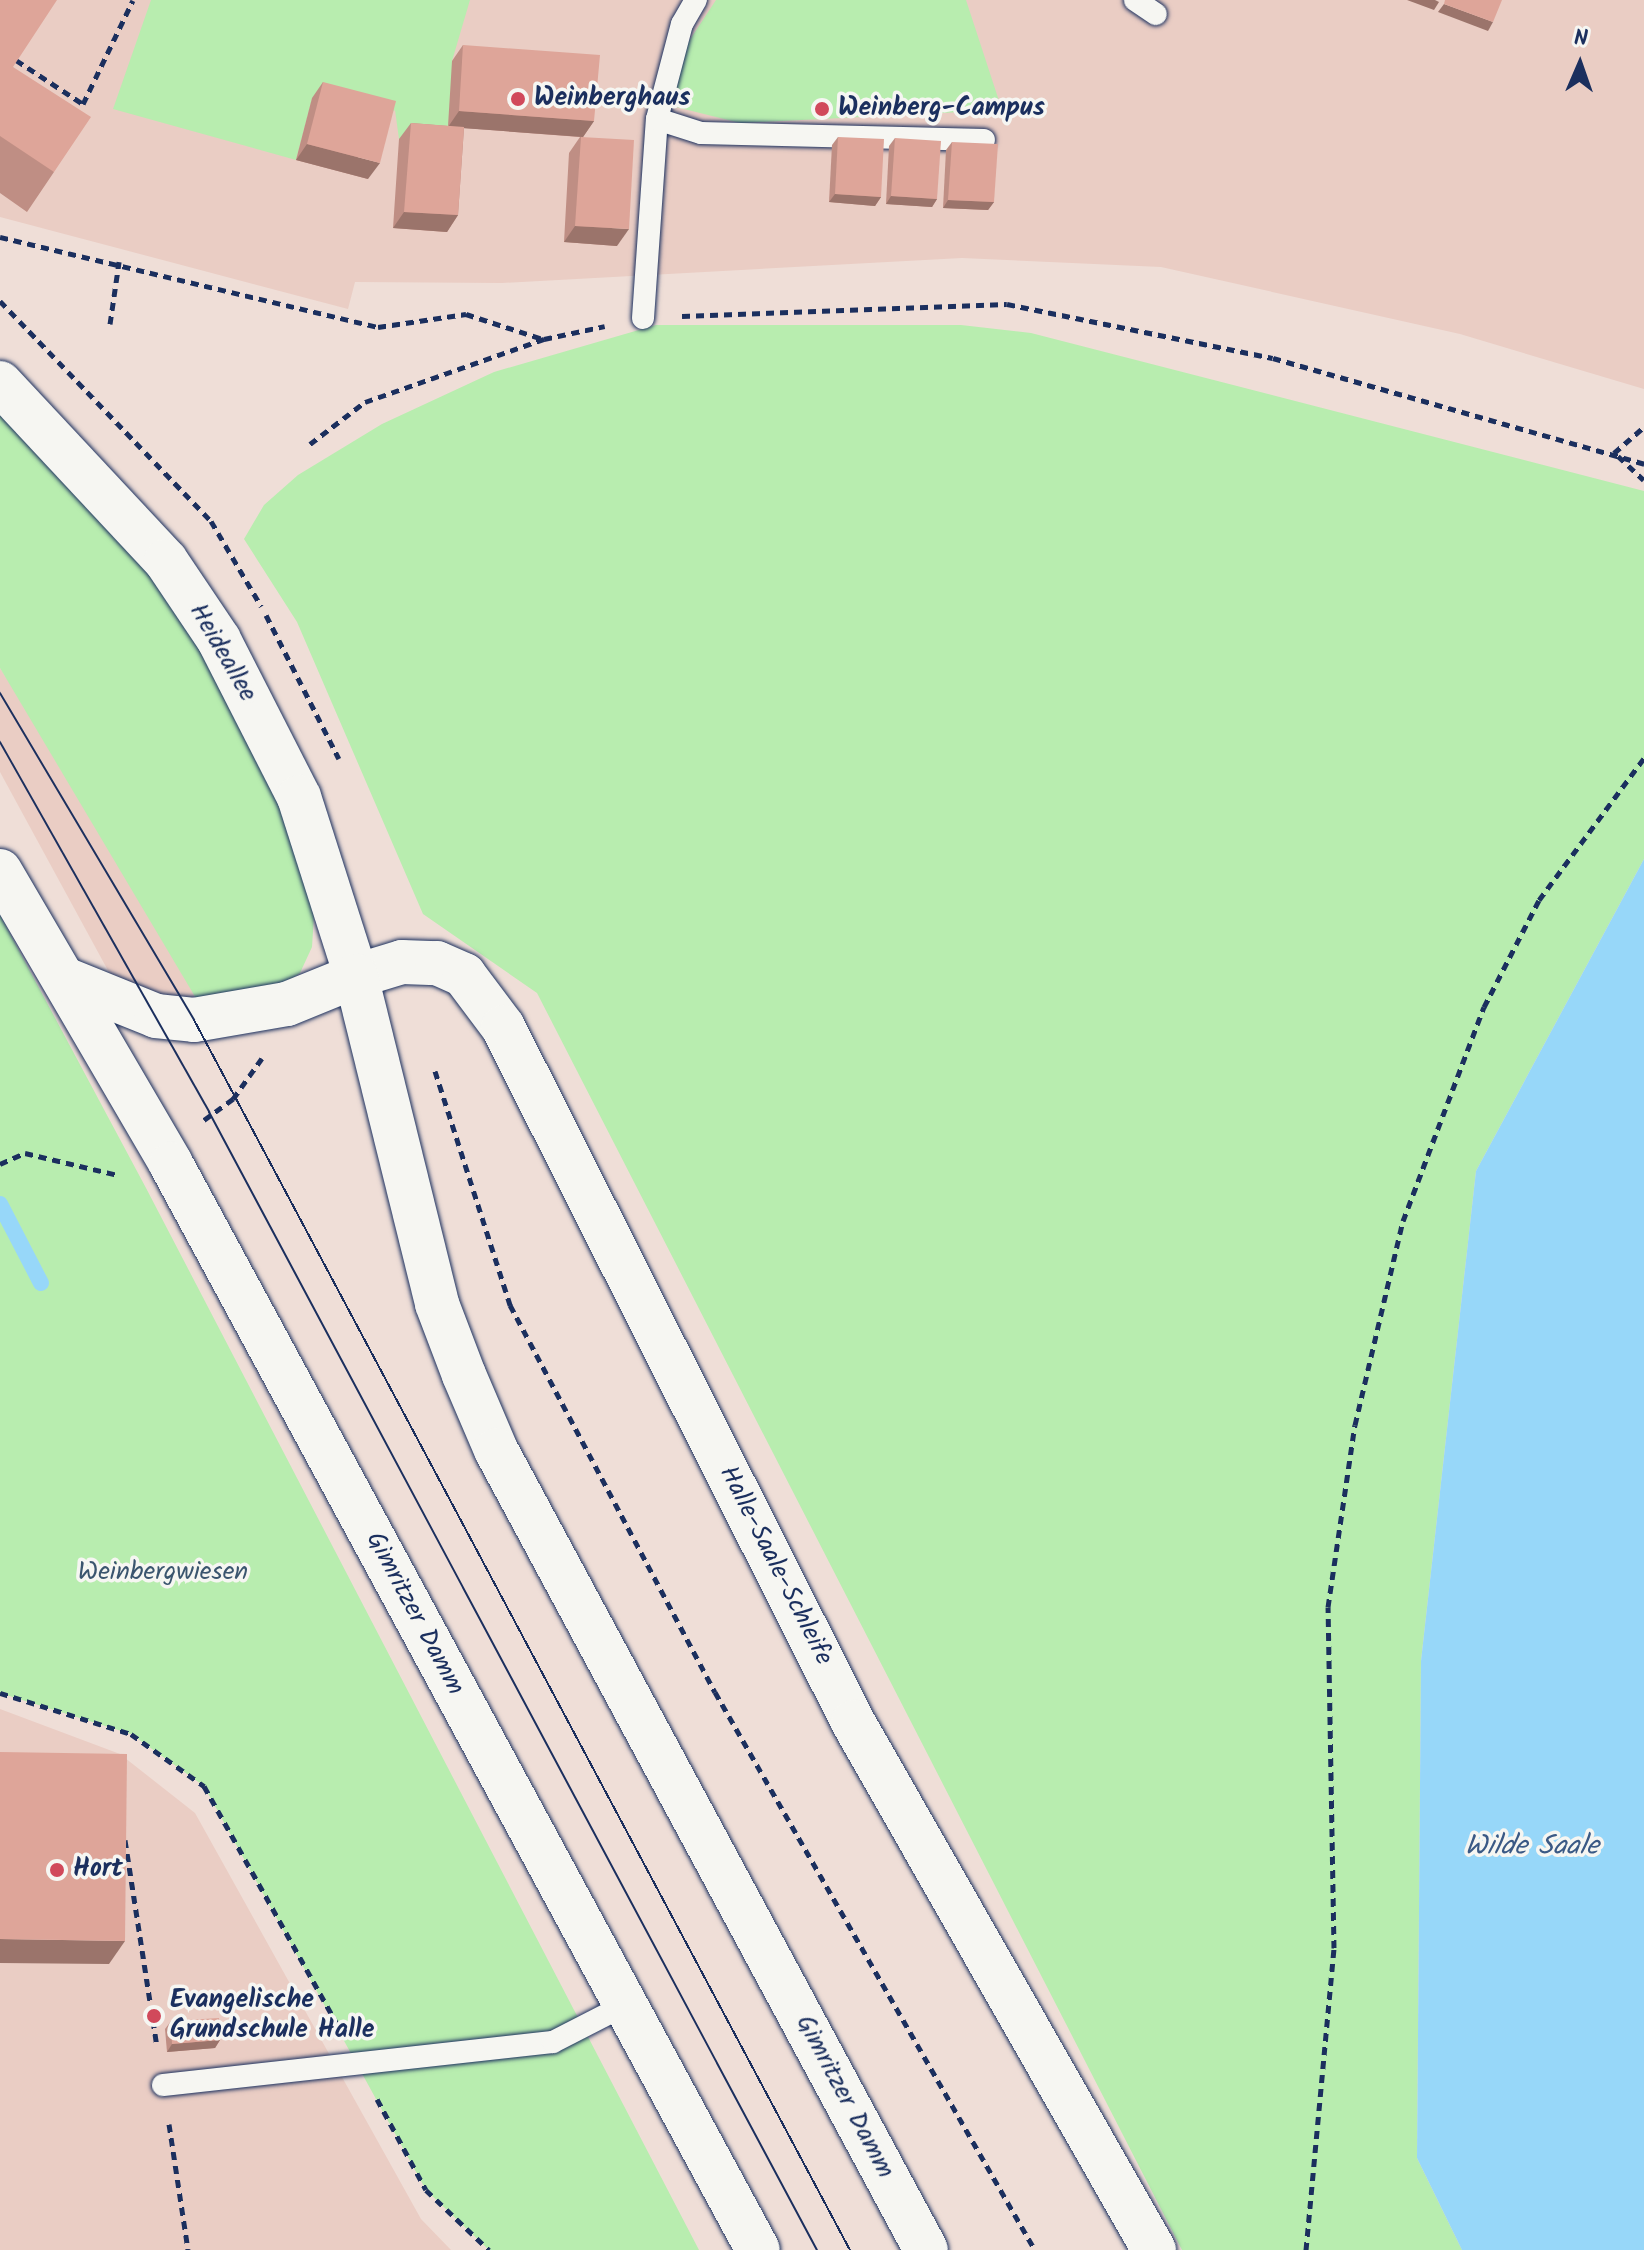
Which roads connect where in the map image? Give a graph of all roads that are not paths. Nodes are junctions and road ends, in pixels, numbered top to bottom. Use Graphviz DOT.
graph roads {
  1 [pos="696,0"];
  2 [pos="1135,0"];
  3 [pos="1156,14"];
  4 [pos="657,119"];
  5 [pos="984,140"];
  6 [pos="643,318"];
  7 [pos="0,383"];
  8 [pos="0,871"];
  9 [pos="356,976"];
  10 [pos="67,980"];
  11 [pos="625,2005"];
  12 [pos="163,2085"];
  13 [pos="758,2250"];
  14 [pos="926,2250"];
  15 [pos="1154,2250"];
  1 -- 4 [label="lane"];
  2 -- 3 [label="lane"];
  4 -- 5 [label="lane"];
  4 -- 6 [label="lane"];
  7 -- 9 [label="main road, Heideallee"];
  8 -- 10 [label="main road"];
  9 -- 10 [label="main road, Halle-Saale-Schleife"];
  9 -- 14 [label="main road, Gimritzer Damm"];
  9 -- 15 [label="main road, Halle-Saale-Schleife"];
  10 -- 11 [label="main road, Gimritzer Damm"];
  11 -- 12 [label="lane"];
  11 -- 13 [label="main road, Gimritzer Damm"];
}
